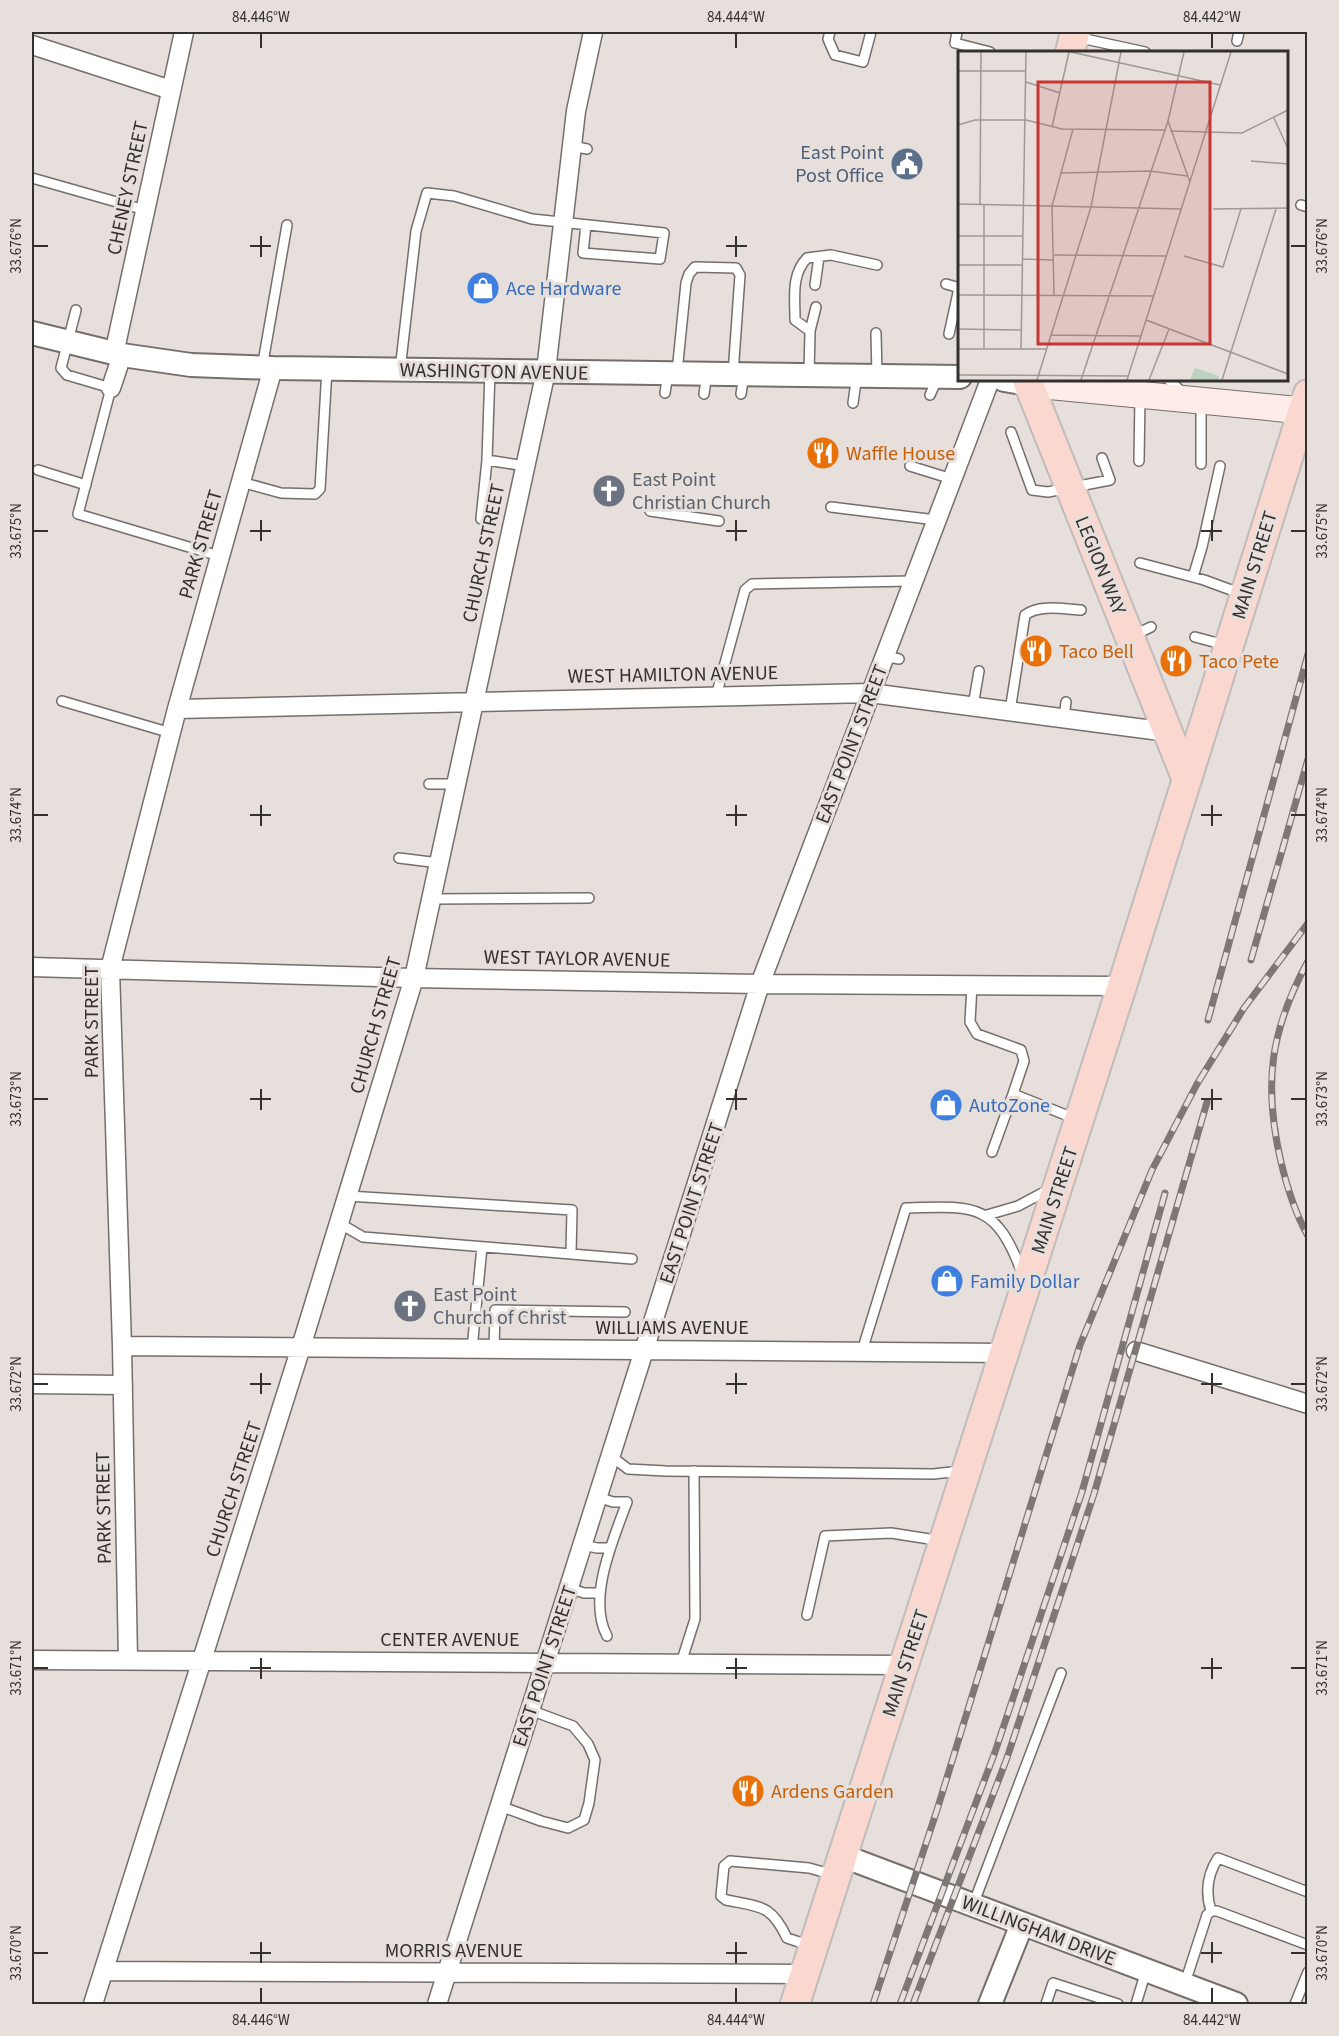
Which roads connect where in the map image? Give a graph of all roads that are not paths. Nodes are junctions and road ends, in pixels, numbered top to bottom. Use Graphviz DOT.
graph roads {
  1 [pos="184,32"];
  2 [pos="593,32"];
  3 [pos="830,32"];
  4 [pos="871,32"];
  5 [pos="957,32"];
  6 [pos="1073,40"];
  7 [pos="32,45"];
  8 [pos="986,51"];
  9 [pos="1139,51"];
  10 [pos="171,90"];
  11 [pos="32,178"];
  12 [pos="145,210"];
  13 [pos="562,223"];
  14 [pos="287,225"];
  15 [pos="586,225"];
  16 [pos="819,256"];
  17 [pos="877,265"];
  18 [pos="946,284"];
  19 [pos="815,285"];
  20 [pos="958,288"];
  21 [pos="958,293"];
  22 [pos="816,307"];
  23 [pos="76,310"];
  24 [pos="810,331"];
  25 [pos="32,333"];
  26 [pos="876,333"];
  27 [pos="949,334"];
  28 [pos="67,342"];
  29 [pos="118,355"];
  30 [pos="268,368"];
  31 [pos="327,369"];
  32 [pos="400,370"];
  33 [pos="489,371"];
  34 [pos="546,371"];
  35 [pos="809,375"];
  36 [pos="867,376"];
  37 [pos="670,380"];
  38 [pos="740,381"];
  39 [pos="990,381"];
  40 [pos="1020,381"];
  41 [pos="1170,381"];
  42 [pos="943,383"];
  43 [pos="1108,386"];
  44 [pos="111,388"];
  45 [pos="1140,395"];
  46 [pos="1197,400"];
  47 [pos="853,403"];
  48 [pos="1306,405"];
  49 [pos="1011,432"];
  50 [pos="1102,458"];
  51 [pos="487,460"];
  52 [pos="1139,461"];
  53 [pos="1200,464"];
  54 [pos="525,466"];
  55 [pos="910,466"];
  56 [pos="1220,466"];
  57 [pos="38,470"];
  58 [pos="952,479"];
  59 [pos="241,482"];
  60 [pos="86,485"];
  61 [pos="1070,488"];
  62 [pos="831,507"];
  63 [pos="650,511"];
  64 [pos="482,519"];
  65 [pos="936,520"];
  66 [pos="718,521"];
  67 [pos="219,556"];
  68 [pos="1140,563"];
  69 [pos="1193,577"];
  70 [pos="913,581"];
  71 [pos="1245,595"];
  72 [pos="1081,610"];
  73 [pos="1195,637"];
  74 [pos="1229,646"];
  75 [pos="979,671"];
  76 [pos="870,693"];
  77 [pos="716,696"];
  78 [pos="62,701"];
  79 [pos="474,701"];
  80 [pos="973,706"];
  81 [pos="177,709"];
  82 [pos="1010,711"];
  83 [pos="1168,732"];
  84 [pos="171,733"];
  85 [pos="1187,780"];
  86 [pos="429,784"];
  87 [pos="456,784"];
  88 [pos="399,858"];
  89 [pos="439,863"];
  90 [pos="589,898"];
  91 [pos="431,899"];
  92 [pos="32,967"];
  93 [pos="110,969"];
  94 [pos="414,978"];
  95 [pos="760,984"];
  96 [pos="972,986"];
  97 [pos="1122,986"];
  98 [pos="1013,1094"];
  99 [pos="1080,1120"];
  100 [pos="992,1152"];
  101 [pos="1060,1181"];
  102 [pos="348,1196"];
  103 [pos="987,1215"];
  104 [pos="339,1223"];
  105 [pos="482,1246"];
  106 [pos="571,1254"];
  107 [pos="632,1259"];
  108 [pos="1026,1287"];
  109 [pos="625,1312"];
  110 [pos="122,1346"];
  111 [pos="302,1347"];
  112 [pos="472,1349"];
  113 [pos="494,1349"];
  114 [pos="644,1350"];
  115 [pos="862,1352"];
  116 [pos="1136,1352"];
  117 [pos="1005,1353"];
  118 [pos="32,1383"];
  119 [pos="123,1385"];
  120 [pos="1308,1404"];
  121 [pos="611,1456"];
  122 [pos="967,1470"];
  123 [pos="694,1472"];
  124 [pos="598,1497"];
  125 [pos="944,1542"];
  126 [pos="583,1545"];
  127 [pos="610,1548"];
  128 [pos="569,1588"];
  129 [pos="600,1593"];
  130 [pos="807,1615"];
  131 [pos="607,1636"];
  132 [pos="32,1660"];
  133 [pos="128,1660"];
  134 [pos="202,1661"];
  135 [pos="546,1662"];
  136 [pos="681,1663"];
  137 [pos="904,1665"];
  138 [pos="1061,1672"];
  139 [pos="530,1710"];
  140 [pos="500,1806"];
  141 [pos="840,1865"];
  142 [pos="1308,1892"];
  143 [pos="974,1905"];
  144 [pos="1210,1911"];
  145 [pos="1022,1924"];
  146 [pos="1308,1946"];
  147 [pos="813,1947"];
  148 [pos="104,1971"];
  149 [pos="1146,1971"];
  150 [pos="1308,1972"];
  151 [pos="447,1973"];
  152 [pos="805,1974"];
  153 [pos="1185,1985"];
  154 [pos="1098,2001"];
  155 [pos="93,2004"];
  156 [pos="437,2004"];
  157 [pos="795,2004"];
  158 [pos="990,2004"];
  159 [pos="1046,2004"];
  160 [pos="1118,2004"];
  161 [pos="1136,2004"];
  162 [pos="1236,2004"];
  163 [pos="1295,2004"];
  1 -- 10 [label="street, CHENEY STREET"];
  2 -- 13 [label="street, CHURCH STREET"];
  3 -- 4 [label="lane"];
  5 -- 8 [label="lane"];
  6 -- 9 [label="lane"];
  7 -- 10 [label="street"];
  10 -- 12 [label="street, CHENEY STREET"];
  11 -- 12 [label="lane"];
  12 -- 29 [label="street, CHENEY STREET"];
  13 -- 15 [label="lane"];
  13 -- 32 [label="lane"];
  13 -- 34 [label="street, CHURCH STREET"];
  14 -- 30 [label="lane"];
  15 -- 15 [label="lane"];
  16 -- 17 [label="lane"];
  16 -- 19 [label="lane"];
  16 -- 24 [label="lane"];
  18 -- 20 [label="lane"];
  21 -- 27 [label="lane"];
  22 -- 24 [label="lane"];
  23 -- 28 [label="lane"];
  24 -- 35 [label="lane"];
  25 -- 28 [label="street, WASHINGTON AVENUE"];
  26 -- 36 [label="lane"];
  28 -- 29 [label="street, WASHINGTON AVENUE"];
  28 -- 44 [label="lane"];
  29 -- 30 [label="street, WASHINGTON AVENUE"];
  29 -- 44 [label="street, CHENEY STREET"];
  30 -- 31 [label="street, WASHINGTON AVENUE"];
  30 -- 59 [label="street, PARK STREET"];
  31 -- 32 [label="street, WASHINGTON AVENUE"];
  31 -- 59 [label="lane"];
  32 -- 33 [label="street, WASHINGTON AVENUE"];
  33 -- 34 [label="street, WASHINGTON AVENUE"];
  33 -- 51 [label="lane"];
  34 -- 37 [label="street, WASHINGTON AVENUE"];
  34 -- 54 [label="street, CHURCH STREET"];
  35 -- 36 [label="street, WASHINGTON AVENUE"];
  35 -- 38 [label="street, WASHINGTON AVENUE"];
  36 -- 42 [label="street, WASHINGTON AVENUE"];
  36 -- 47 [label="lane"];
  37 -- 38 [label="street, WASHINGTON AVENUE"];
  37 -- 38 [label="lane"];
  39 -- 58 [label="street, EAST POINT STREET"];
  40 -- 43 [label="main road"];
  40 -- 61 [label="main road, LEGION WAY"];
  41 -- 46 [label="lane"];
  43 -- 45 [label="main road"];
  44 -- 60 [label="lane"];
  45 -- 46 [label="main road"];
  45 -- 52 [label="lane"];
  46 -- 48 [label="main road"];
  46 -- 53 [label="lane"];
  48 -- 71 [label="main road, MAIN STREET"];
  49 -- 61 [label="lane"];
  50 -- 61 [label="lane"];
  51 -- 54 [label="lane"];
  51 -- 64 [label="lane"];
  54 -- 79 [label="street, CHURCH STREET"];
  55 -- 58 [label="lane"];
  56 -- 69 [label="lane"];
  57 -- 60 [label="lane"];
  58 -- 65 [label="street, EAST POINT STREET"];
  59 -- 67 [label="street, PARK STREET"];
  60 -- 67 [label="lane"];
  61 -- 83 [label="main road, LEGION WAY"];
  62 -- 65 [label="lane"];
  63 -- 66 [label="lane"];
  65 -- 70 [label="street, EAST POINT STREET"];
  67 -- 81 [label="street, PARK STREET"];
  68 -- 69 [label="lane"];
  69 -- 71 [label="lane"];
  70 -- 76 [label="street, EAST POINT STREET"];
  70 -- 77 [label="lane"];
  71 -- 74 [label="main road, MAIN STREET"];
  72 -- 82 [label="lane"];
  73 -- 74 [label="lane"];
  74 -- 85 [label="main road, MAIN STREET"];
  75 -- 80 [label="lane"];
  76 -- 77 [label="street, WEST HAMILTON AVENUE"];
  76 -- 80 [label="street, WEST HAMILTON AVENUE"];
  76 -- 95 [label="street, EAST POINT STREET"];
  77 -- 79 [label="street, WEST HAMILTON AVENUE"];
  78 -- 84 [label="lane"];
  79 -- 81 [label="street, WEST HAMILTON AVENUE"];
  79 -- 87 [label="street, CHURCH STREET"];
  80 -- 82 [label="street, WEST HAMILTON AVENUE"];
  81 -- 84 [label="street, PARK STREET"];
  82 -- 83 [label="street, WEST HAMILTON AVENUE"];
  83 -- 85 [label="main road, LEGION WAY"];
  84 -- 93 [label="street, PARK STREET"];
  85 -- 97 [label="main road, MAIN STREET"];
  86 -- 87 [label="lane"];
  87 -- 89 [label="street, CHURCH STREET"];
  88 -- 89 [label="lane"];
  89 -- 91 [label="street, CHURCH STREET"];
  90 -- 91 [label="lane"];
  91 -- 94 [label="street, CHURCH STREET"];
  92 -- 93 [label="street, WEST TAYLOR AVENUE"];
  93 -- 94 [label="street, WEST TAYLOR AVENUE"];
  93 -- 110 [label="street, PARK STREET"];
  94 -- 95 [label="street, WEST TAYLOR AVENUE"];
  94 -- 102 [label="street, CHURCH STREET"];
  95 -- 96 [label="street, WEST TAYLOR AVENUE"];
  95 -- 114 [label="street, EAST POINT STREET"];
  96 -- 97 [label="street, WEST TAYLOR AVENUE"];
  96 -- 98 [label="lane"];
  97 -- 99 [label="main road, MAIN STREET"];
  98 -- 99 [label="lane"];
  98 -- 100 [label="lane"];
  99 -- 101 [label="main road, MAIN STREET"];
  101 -- 103 [label="lane"];
  101 -- 108 [label="main road, MAIN STREET"];
  102 -- 104 [label="street, CHURCH STREET"];
  102 -- 106 [label="lane"];
  103 -- 108 [label="lane"];
  103 -- 115 [label="lane"];
  104 -- 105 [label="lane"];
  104 -- 111 [label="street, CHURCH STREET"];
  105 -- 106 [label="lane"];
  105 -- 112 [label="lane"];
  106 -- 107 [label="lane"];
  108 -- 117 [label="main road, MAIN STREET"];
  109 -- 113 [label="lane"];
  110 -- 111 [label="street, WILLIAMS AVENUE"];
  110 -- 119 [label="street, PARK STREET"];
  111 -- 112 [label="street, WILLIAMS AVENUE"];
  111 -- 134 [label="street, CHURCH STREET"];
  112 -- 113 [label="street, WILLIAMS AVENUE"];
  113 -- 114 [label="street, WILLIAMS AVENUE"];
  114 -- 115 [label="street, WILLIAMS AVENUE"];
  114 -- 121 [label="street, EAST POINT STREET"];
  115 -- 117 [label="street, WILLIAMS AVENUE"];
  116 -- 120 [label="street"];
  117 -- 122 [label="main road, MAIN STREET"];
  118 -- 119 [label="street"];
  119 -- 133 [label="street, PARK STREET"];
  121 -- 123 [label="lane"];
  121 -- 124 [label="street, EAST POINT STREET"];
  122 -- 123 [label="lane"];
  122 -- 125 [label="main road, MAIN STREET"];
  123 -- 136 [label="lane"];
  124 -- 126 [label="street, EAST POINT STREET"];
  124 -- 127 [label="lane"];
  125 -- 130 [label="lane"];
  125 -- 137 [label="main road, MAIN STREET"];
  126 -- 127 [label="lane"];
  126 -- 128 [label="street, EAST POINT STREET"];
  127 -- 129 [label="lane"];
  128 -- 129 [label="lane"];
  128 -- 135 [label="street, EAST POINT STREET"];
  129 -- 131 [label="lane"];
  132 -- 133 [label="street, CENTER AVENUE"];
  133 -- 134 [label="street, CENTER AVENUE"];
  134 -- 135 [label="street, CENTER AVENUE"];
  134 -- 148 [label="street, CHURCH STREET"];
  135 -- 136 [label="street, CENTER AVENUE"];
  135 -- 139 [label="street, EAST POINT STREET"];
  136 -- 137 [label="street, CENTER AVENUE"];
  137 -- 141 [label="main road, MAIN STREET"];
  138 -- 143 [label="lane"];
  139 -- 140 [label="street, EAST POINT STREET"];
  139 -- 140 [label="lane"];
  140 -- 151 [label="street, EAST POINT STREET"];
  141 -- 143 [label="street, WILLINGHAM DRIVE"];
  141 -- 147 [label="main road, MAIN STREET"];
  141 -- 147 [label="lane"];
  142 -- 144 [label="lane"];
  143 -- 145 [label="street, WILLINGHAM DRIVE"];
  144 -- 146 [label="lane"];
  144 -- 153 [label="lane"];
  145 -- 149 [label="street, WILLINGHAM DRIVE"];
  145 -- 158 [label="street"];
  147 -- 152 [label="main road, MAIN STREET"];
  148 -- 151 [label="street, MORRIS AVENUE"];
  148 -- 155 [label="street, CHURCH STREET"];
  149 -- 153 [label="street, WILLINGHAM DRIVE"];
  149 -- 161 [label="lane"];
  150 -- 163 [label="lane"];
  151 -- 152 [label="street, MORRIS AVENUE"];
  151 -- 156 [label="street, EAST POINT STREET"];
  152 -- 157 [label="main road, MAIN STREET"];
  153 -- 162 [label="street, WILLINGHAM DRIVE"];
  154 -- 159 [label="lane"];
  154 -- 160 [label="lane"];
}
